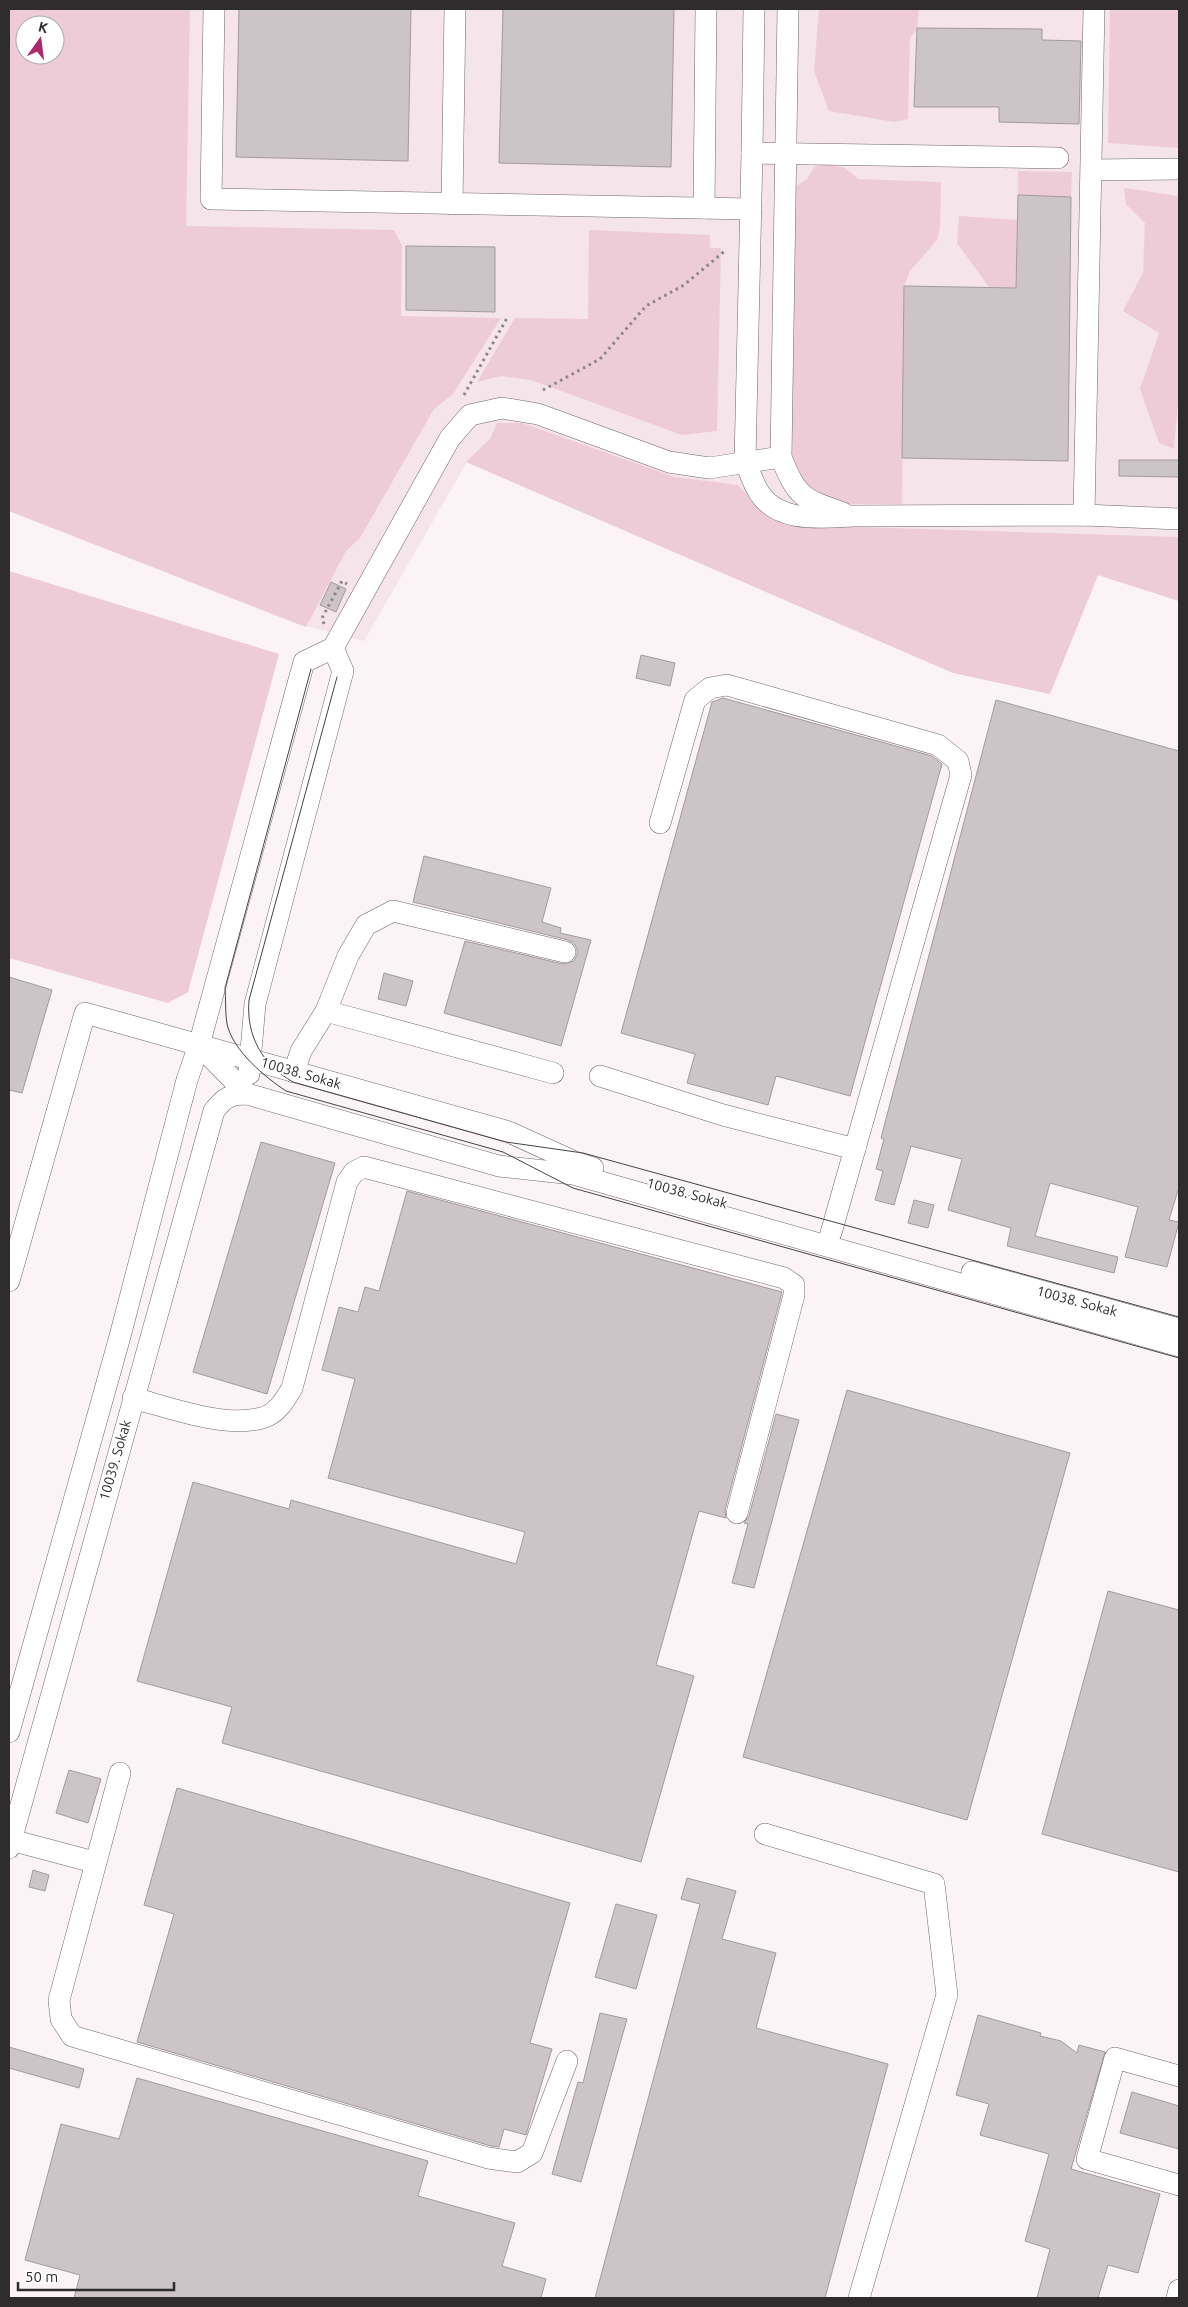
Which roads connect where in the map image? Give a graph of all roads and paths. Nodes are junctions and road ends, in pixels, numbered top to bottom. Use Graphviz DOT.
graph roads {
  1 [pos="214,9"];
  2 [pos="455,9"];
  3 [pos="706,9"];
  4 [pos="754,9"];
  5 [pos="788,9"];
  6 [pos="1094,9"];
  7 [pos="785,152"];
  8 [pos="752,153"];
  9 [pos="1058,158"];
  10 [pos="1179,169"];
  11 [pos="1092,170"];
  12 [pos="452,204"];
  13 [pos="704,208"];
  14 [pos="751,209"];
  15 [pos="726,250"];
  16 [pos="507,318"];
  17 [pos="544,390"];
  18 [pos="463,398"];
  19 [pos="781,457"];
  20 [pos="744,461"];
  21 [pos="1084,515"];
  22 [pos="852,516"];
  23 [pos="1179,519"];
  24 [pos="333,648"];
  25 [pos="660,823"];
  26 [pos="565,952"];
  27 [pos="326,1011"];
  28 [pos="198,1045"];
  29 [pos="252,1060"];
  30 [pos="294,1072"];
  31 [pos="553,1073"];
  32 [pos="600,1076"];
  33 [pos="247,1094"];
  34 [pos="855,1149"];
  35 [pos="831,1233"];
  36 [pos="9,1281"];
  37 [pos="1179,1329"];
  38 [pos="1179,1346"];
  39 [pos="133,1398"];
  40 [pos="737,1513"];
  41 [pos="9,1732"];
  42 [pos="120,1773"];
  43 [pos="765,1834"];
  44 [pos="10,1844"];
  45 [pos="94,1862"];
  46 [pos="567,2061"];
  47 [pos="1179,2076"];
  48 [pos="1179,2185"];
  49 [pos="1179,2290"];
  50 [pos="860,2298"];
  51 [pos="1177,2298"];
  1 -- 12 [label="street"];
  2 -- 12 [label="street"];
  3 -- 13 [label="street"];
  4 -- 8 [label="street"];
  5 -- 7 [label="street"];
  6 -- 11 [label="street"];
  7 -- 8 [label="street"];
  7 -- 9 [label="street"];
  7 -- 19 [label="street"];
  8 -- 14 [label="street"];
  10 -- 11 [label="street"];
  11 -- 21 [label="street"];
  12 -- 13 [label="street"];
  13 -- 14 [label="street"];
  14 -- 20 [label="street"];
  15 -- 17 [label="path"];
  16 -- 18 [label="path"];
  19 -- 20 [label="street"];
  19 -- 22 [label="street"];
  20 -- 22 [label="street"];
  20 -- 24 [label="street"];
  21 -- 22 [label="street"];
  21 -- 23 [label="street"];
  24 -- 28 [label="street, 10039. Sokak"];
  24 -- 29 [label="street"];
  25 -- 34 [label="street"];
  26 -- 27 [label="street"];
  27 -- 30 [label="street"];
  27 -- 31 [label="street"];
  28 -- 29 [label="street, 10038. Sokak"];
  28 -- 33 [label="street"];
  28 -- 36 [label="street, 10038. Sokak"];
  28 -- 41 [label="street, 10039. Sokak"];
  29 -- 30 [label="street, 10038. Sokak"];
  29 -- 33 [label="street"];
  30 -- 35 [label="street, 10038. Sokak"];
  32 -- 34 [label="street"];
  33 -- 38 [label="street, 10038. Sokak"];
  33 -- 39 [label="street, 10039. Sokak"];
  34 -- 35 [label="street"];
  35 -- 37 [label="street, 10038. Sokak"];
  39 -- 40 [label="street"];
  39 -- 44 [label="street, 10039. Sokak"];
  42 -- 45 [label="street"];
  43 -- 50 [label="street"];
  44 -- 45 [label="street"];
  45 -- 46 [label="street"];
  47 -- 48 [label="street"];
  49 -- 51 [label="street"];
}
